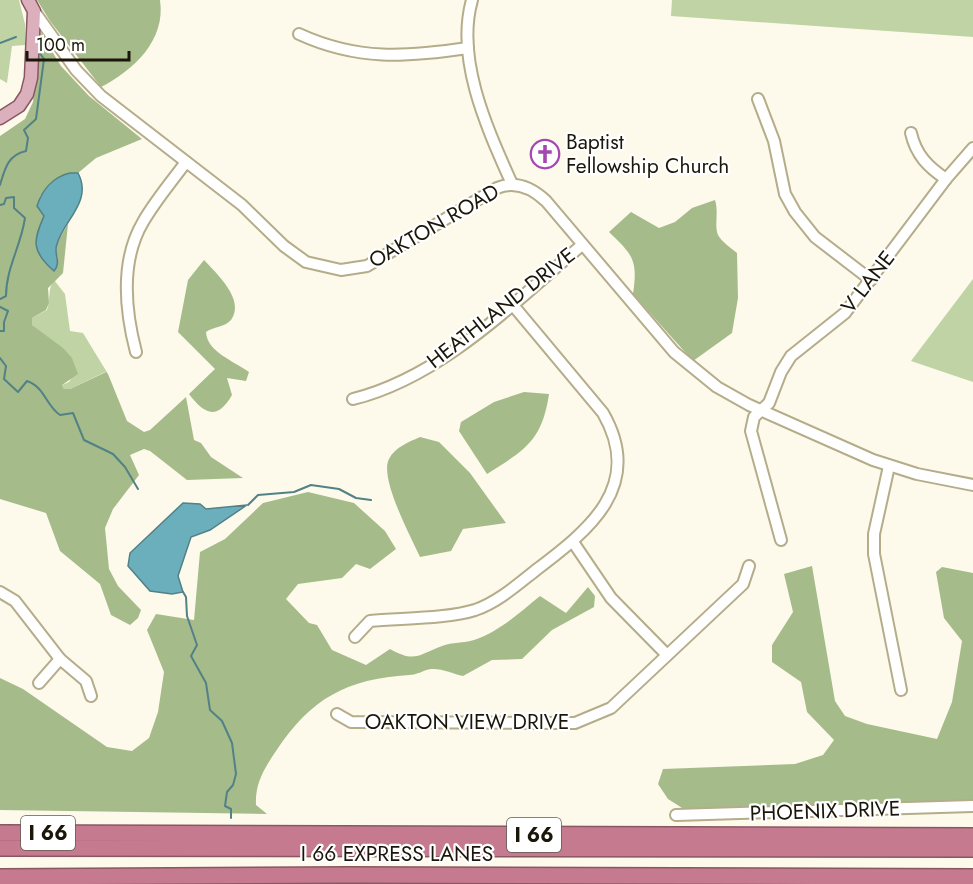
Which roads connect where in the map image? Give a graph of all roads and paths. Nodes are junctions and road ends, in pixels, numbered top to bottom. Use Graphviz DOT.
graph roads {
  1 [pos="472,0"];
  2 [pos="31,5"];
  3 [pos="298,34"];
  4 [pos="468,48"];
  5 [pos="758,99"];
  6 [pos="0,118"];
  7 [pos="911,133"];
  8 [pos="973,148"];
  9 [pos="186,162"];
  10 [pos="946,179"];
  11 [pos="512,184"];
  12 [pos="582,245"];
  13 [pos="871,280"];
  14 [pos="512,304"];
  15 [pos="136,352"];
  16 [pos="353,399"];
  17 [pos="763,411"];
  18 [pos="889,466"];
  19 [pos="973,485"];
  20 [pos="781,540"];
  21 [pos="573,542"];
  22 [pos="750,566"];
  23 [pos="0,592"];
  24 [pos="355,637"];
  25 [pos="667,655"];
  26 [pos="60,659"];
  27 [pos="39,683"];
  28 [pos="901,690"];
  29 [pos="92,696"];
  30 [pos="337,714"];
  31 [pos="973,806"];
  32 [pos="676,815"];
  33 [pos="0,833"];
  34 [pos="973,836"];
  35 [pos="0,848"];
  36 [pos="973,849"];
  37 [pos="0,877"];
  38 [pos="973,877"];
  1 -- 4 [label="street"];
  2 -- 6 [label="main road"];
  2 -- 9 [label="street, OAKTON ROAD"];
  3 -- 4 [label="street"];
  4 -- 11 [label="street"];
  5 -- 13 [label="street"];
  7 -- 10 [label="street"];
  8 -- 10 [label="street, V LANE"];
  9 -- 11 [label="street, OAKTON ROAD"];
  9 -- 15 [label="street"];
  10 -- 13 [label="street, V LANE"];
  11 -- 12 [label="street, OAKTON ROAD"];
  12 -- 14 [label="street, HEATHLAND DRIVE"];
  12 -- 17 [label="street, OAKTON ROAD"];
  13 -- 17 [label="street, V LANE"];
  14 -- 16 [label="street, HEATHLAND DRIVE"];
  14 -- 21 [label="street"];
  17 -- 18 [label="street, OAKTON ROAD"];
  17 -- 20 [label="street, V LANE"];
  18 -- 19 [label="street, OAKTON ROAD"];
  18 -- 28 [label="street"];
  21 -- 24 [label="street"];
  21 -- 25 [label="street"];
  22 -- 25 [label="street, OAKTON VIEW DRIVE"];
  23 -- 26 [label="street"];
  25 -- 30 [label="street, OAKTON VIEW DRIVE"];
  26 -- 27 [label="street"];
  26 -- 29 [label="street"];
  31 -- 32 [label="street, PHOENIX DRIVE"];
  33 -- 34 [label="highway, I 66"];
  35 -- 36 [label="highway, I 66 EXPRESS LANES"];
  37 -- 38 [label="highway, I 66 EXPRESS LANES"];
}
